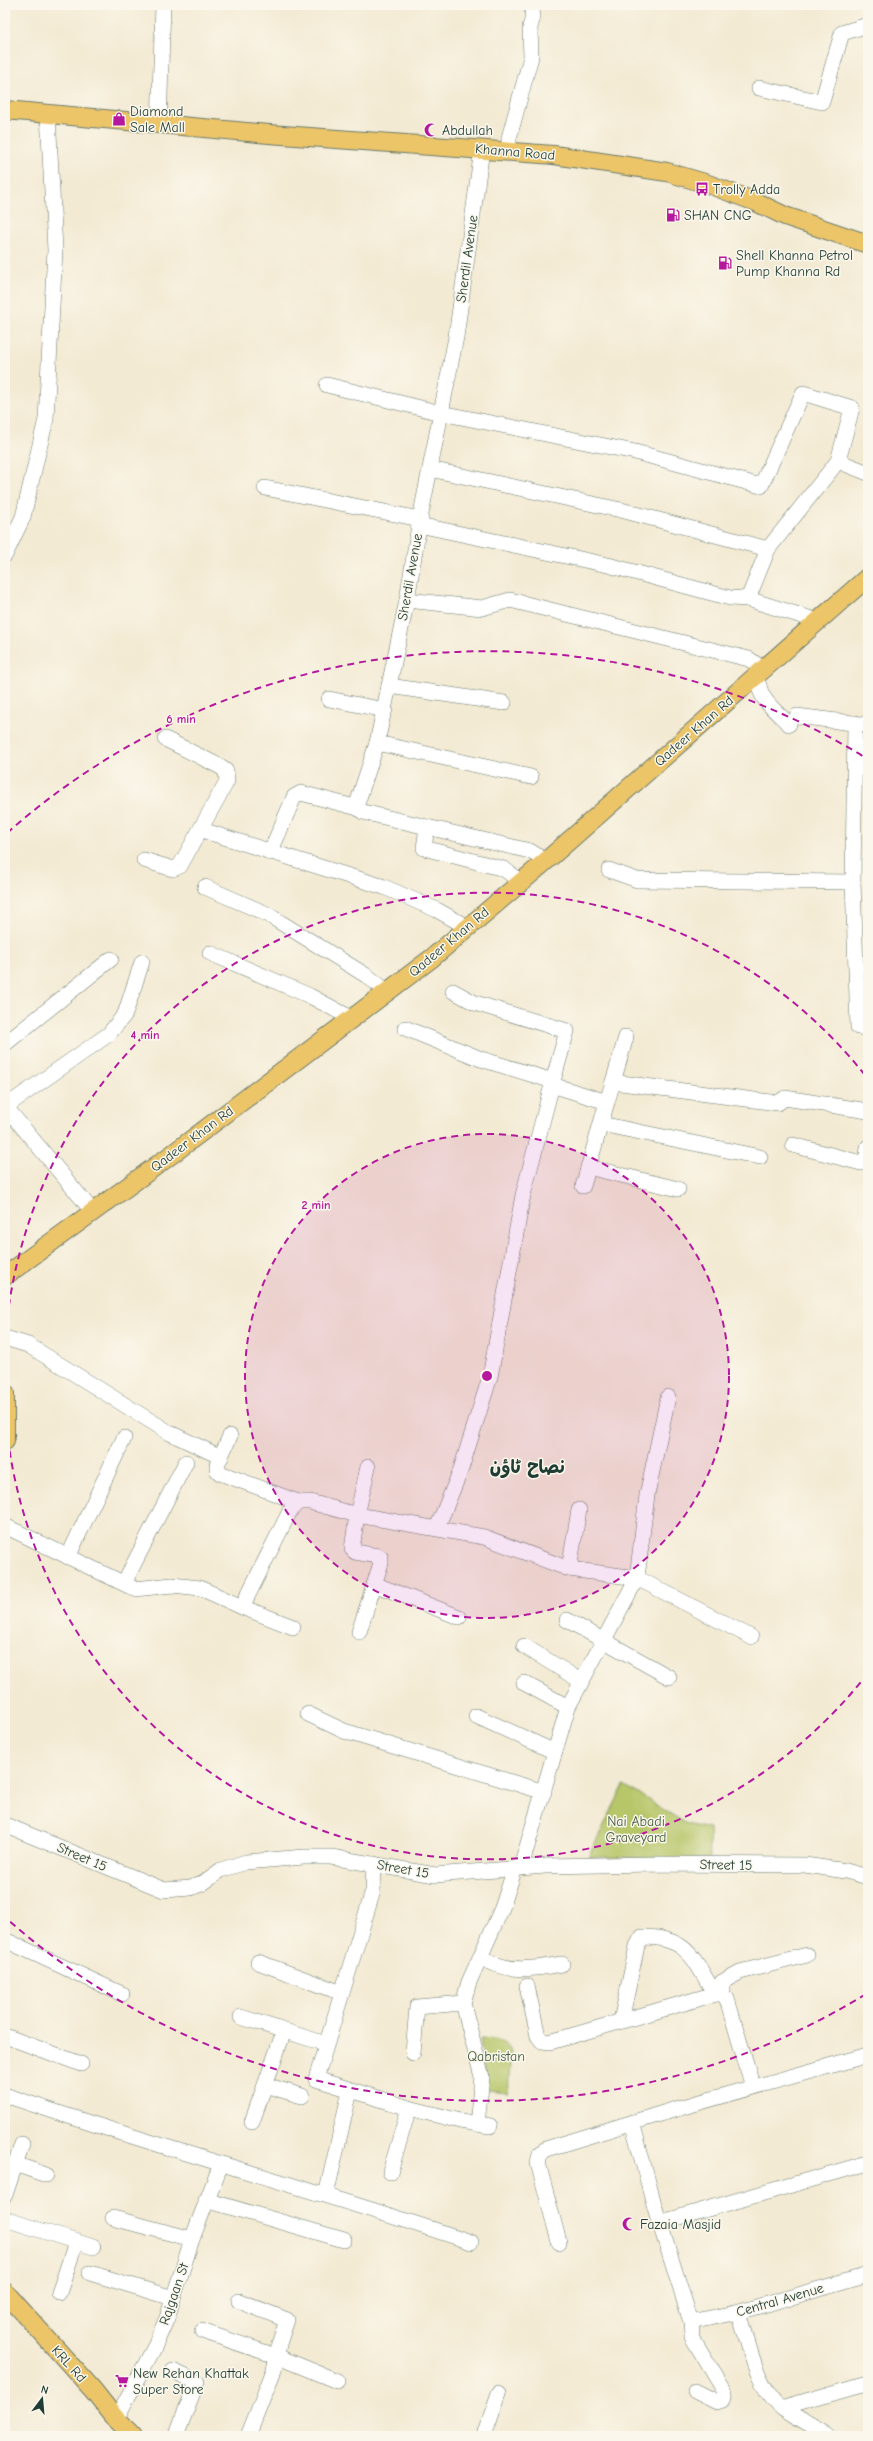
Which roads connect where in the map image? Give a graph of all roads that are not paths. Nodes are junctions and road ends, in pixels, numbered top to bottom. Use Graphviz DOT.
graph roads {
  1 [pos="163,5"];
  2 [pos="530,5"];
  3 [pos="868,25"];
  4 [pos="759,88"];
  5 [pos="5,110"];
  6 [pos="48,114"];
  7 [pos="159,124"];
  8 [pos="482,149"];
  9 [pos="509,150"];
  10 [pos="868,244"];
  11 [pos="326,385"];
  12 [pos="442,413"];
  13 [pos="838,461"];
  14 [pos="430,469"];
  15 [pos="868,473"];
  16 [pos="265,488"];
  17 [pos="420,522"];
  18 [pos="768,549"];
  19 [pos="5,555"];
  20 [pos="868,577"];
  21 [pos="868,590"];
  22 [pos="748,599"];
  23 [pos="408,600"];
  24 [pos="818,621"];
  25 [pos="761,677"];
  26 [pos="390,686"];
  27 [pos="329,699"];
  28 [pos="504,703"];
  29 [pos="384,710"];
  30 [pos="861,724"];
  31 [pos="165,739"];
  32 [pos="377,743"];
  33 [pos="531,778"];
  34 [pos="358,808"];
  35 [pos="427,827"];
  36 [pos="203,828"];
  37 [pos="270,853"];
  38 [pos="144,860"];
  39 [pos="546,861"];
  40 [pos="609,870"];
  41 [pos="521,882"];
  42 [pos="853,882"];
  43 [pos="205,887"];
  44 [pos="467,927"];
  45 [pos="210,953"];
  46 [pos="111,959"];
  47 [pos="142,962"];
  48 [pos="453,991"];
  49 [pos="388,992"];
  50 [pos="352,1018"];
  51 [pos="405,1028"];
  52 [pos="868,1028"];
  53 [pos="626,1037"];
  54 [pos="5,1044"];
  55 [pos="613,1082"];
  56 [pos="553,1083"];
  57 [pos="607,1102"];
  58 [pos="5,1107"];
  59 [pos="868,1111"];
  60 [pos="601,1124"];
  61 [pos="793,1145"];
  62 [pos="868,1147"];
  63 [pos="760,1157"];
  64 [pos="588,1167"];
  65 [pos="583,1186"];
  66 [pos="678,1189"];
  67 [pos="93,1212"];
  68 [pos="5,1276"];
  69 [pos="5,1288"];
  70 [pos="5,1338"];
  71 [pos="5,1393"];
  72 [pos="668,1397"];
  73 [pos="230,1436"];
  74 [pos="124,1438"];
  75 [pos="5,1441"];
  76 [pos="221,1457"];
  77 [pos="186,1462"];
  78 [pos="368,1467"];
  79 [pos="298,1502"];
  80 [pos="579,1510"];
  81 [pos="357,1515"];
  82 [pos="5,1526"];
  83 [pos="437,1528"];
  84 [pos="68,1557"];
  85 [pos="569,1569"];
  86 [pos="637,1578"];
  87 [pos="124,1583"];
  88 [pos="374,1584"];
  89 [pos="242,1607"];
  90 [pos="459,1617"];
  91 [pos="567,1620"];
  92 [pos="293,1627"];
  93 [pos="359,1632"];
  94 [pos="751,1637"];
  95 [pos="604,1639"];
  96 [pos="524,1646"];
  97 [pos="668,1677"];
  98 [pos="582,1681"];
  99 [pos="524,1683"];
  100 [pos="568,1707"];
  101 [pos="308,1714"];
  102 [pos="476,1716"];
  103 [pos="555,1752"];
  104 [pos="544,1792"];
  105 [pos="5,1826"];
  106 [pos="374,1864"];
  107 [pos="518,1867"];
  108 [pos="868,1877"];
  109 [pos="5,1940"];
  110 [pos="807,1955"];
  111 [pos="481,1957"];
  112 [pos="258,1962"];
  113 [pos="562,1964"];
  114 [pos="526,1986"];
  115 [pos="342,1993"];
  116 [pos="122,1994"];
  117 [pos="718,1994"];
  118 [pos="463,2003"];
  119 [pos="241,2017"];
  120 [pos="621,2022"];
  121 [pos="284,2031"];
  122 [pos="5,2036"];
  123 [pos="326,2044"];
  124 [pos="413,2053"];
  125 [pos="868,2055"];
  126 [pos="81,2064"];
  127 [pos="265,2085"];
  128 [pos="753,2087"];
  129 [pos="350,2091"];
  130 [pos="5,2095"];
  131 [pos="302,2096"];
  132 [pos="409,2108"];
  133 [pos="252,2122"];
  134 [pos="632,2122"];
  135 [pos="22,2144"];
  136 [pos="868,2163"];
  137 [pos="15,2164"];
  138 [pos="221,2164"];
  139 [pos="390,2172"];
  140 [pos="46,2175"];
  141 [pos="5,2195"];
  142 [pos="326,2195"];
  143 [pos="206,2200"];
  144 [pos="113,2218"];
  145 [pos="5,2219"];
  146 [pos="659,2223"];
  147 [pos="192,2239"];
  148 [pos="344,2240"];
  149 [pos="76,2242"];
  150 [pos="471,2242"];
  151 [pos="559,2242"];
  152 [pos="93,2247"];
  153 [pos="90,2273"];
  154 [pos="867,2279"];
  155 [pos="5,2292"];
  156 [pos="59,2293"];
  157 [pos="173,2298"];
  158 [pos="238,2301"];
  159 [pos="740,2312"];
  160 [pos="691,2322"];
  161 [pos="202,2331"];
  162 [pos="276,2356"];
  163 [pos="173,2371"];
  164 [pos="337,2381"];
  165 [pos="868,2383"];
  166 [pos="695,2391"];
  167 [pos="498,2393"];
  168 [pos="782,2408"];
  169 [pos="116,2419"];
  170 [pos="133,2436"];
  171 [pos="176,2436"];
  172 [pos="248,2436"];
  173 [pos="484,2436"];
  174 [pos="828,2436"];
  1 -- 7 [label="street"];
  2 -- 9 [label="street"];
  3 -- 4 [label="street"];
  5 -- 6 [label="main road, Khanna Road"];
  6 -- 7 [label="main road, Khanna Road"];
  6 -- 19 [label="street"];
  7 -- 8 [label="main road, Khanna Road"];
  8 -- 9 [label="main road, Khanna Road"];
  8 -- 12 [label="street, Sherdil Avenue"];
  9 -- 10 [label="main road, Khanna Road"];
  11 -- 12 [label="street"];
  12 -- 13 [label="street"];
  12 -- 14 [label="street, Sherdil Avenue"];
  13 -- 15 [label="street"];
  13 -- 18 [label="street"];
  14 -- 17 [label="street, Sherdil Avenue"];
  14 -- 18 [label="street"];
  16 -- 17 [label="street"];
  17 -- 22 [label="street"];
  17 -- 23 [label="street, Sherdil Avenue"];
  18 -- 22 [label="street"];
  20 -- 24 [label="main road, Qadeer Khan Rd"];
  21 -- 25 [label="main road, Qadeer Khan Rd"];
  22 -- 24 [label="street"];
  23 -- 25 [label="street"];
  23 -- 26 [label="street, Sherdil Avenue"];
  24 -- 25 [label="main road, Qadeer Khan Rd"];
  25 -- 30 [label="street"];
  25 -- 39 [label="main road, Qadeer Khan Rd"];
  25 -- 69 [label="main road, Qadeer Khan Rd"];
  26 -- 28 [label="street"];
  26 -- 29 [label="street, Sherdil Avenue"];
  27 -- 29 [label="street"];
  29 -- 32 [label="street, Sherdil Avenue"];
  30 -- 42 [label="street"];
  31 -- 36 [label="street"];
  32 -- 33 [label="street"];
  32 -- 34 [label="street, Sherdil Avenue"];
  34 -- 35 [label="street"];
  34 -- 37 [label="street"];
  35 -- 39 [label="street"];
  35 -- 41 [label="street"];
  36 -- 37 [label="street"];
  36 -- 38 [label="street"];
  37 -- 44 [label="street"];
  39 -- 41 [label="main road, Qadeer Khan Rd"];
  40 -- 42 [label="street"];
  41 -- 44 [label="main road, Qadeer Khan Rd"];
  42 -- 52 [label="street"];
  43 -- 49 [label="street"];
  44 -- 49 [label="main road, Qadeer Khan Rd"];
  45 -- 50 [label="street"];
  46 -- 54 [label="street"];
  47 -- 58 [label="street"];
  48 -- 56 [label="street"];
  49 -- 50 [label="main road, Qadeer Khan Rd"];
  50 -- 67 [label="main road, Qadeer Khan Rd"];
  51 -- 56 [label="street"];
  53 -- 55 [label="street"];
  55 -- 57 [label="street"];
  55 -- 59 [label="street"];
  56 -- 57 [label="street"];
  56 -- 83 [label="street"];
  57 -- 60 [label="street"];
  58 -- 67 [label="street"];
  60 -- 63 [label="street"];
  60 -- 64 [label="street"];
  61 -- 62 [label="street"];
  64 -- 65 [label="street"];
  64 -- 66 [label="street"];
  67 -- 68 [label="main road, Qadeer Khan Rd"];
  70 -- 76 [label="street"];
  71 -- 75 [label="main road"];
  72 -- 86 [label="street"];
  73 -- 76 [label="street"];
  74 -- 84 [label="street"];
  76 -- 79 [label="street"];
  77 -- 87 [label="street"];
  78 -- 81 [label="street"];
  79 -- 81 [label="street"];
  79 -- 89 [label="street"];
  80 -- 85 [label="street"];
  81 -- 83 [label="street"];
  81 -- 88 [label="street"];
  82 -- 84 [label="street"];
  83 -- 85 [label="street"];
  84 -- 87 [label="street"];
  85 -- 86 [label="street"];
  86 -- 94 [label="street"];
  86 -- 95 [label="street"];
  87 -- 89 [label="street"];
  88 -- 90 [label="street"];
  88 -- 93 [label="street"];
  89 -- 92 [label="street"];
  91 -- 95 [label="street"];
  95 -- 97 [label="street"];
  95 -- 98 [label="street"];
  96 -- 98 [label="street"];
  98 -- 100 [label="street"];
  99 -- 100 [label="street"];
  100 -- 103 [label="street"];
  101 -- 104 [label="street"];
  102 -- 103 [label="street"];
  103 -- 104 [label="street"];
  104 -- 107 [label="street"];
  105 -- 106 [label="street, Street 15"];
  106 -- 107 [label="street, Street 15"];
  106 -- 115 [label="street"];
  107 -- 108 [label="street, Street 15"];
  107 -- 111 [label="street"];
  109 -- 116 [label="street"];
  110 -- 117 [label="street"];
  111 -- 113 [label="street"];
  111 -- 118 [label="street"];
  112 -- 115 [label="street"];
  114 -- 120 [label="street"];
  115 -- 123 [label="street"];
  117 -- 120 [label="street"];
  117 -- 120 [label="street"];
  117 -- 128 [label="street"];
  118 -- 124 [label="street"];
  118 -- 132 [label="street"];
  119 -- 121 [label="street"];
  121 -- 123 [label="street"];
  121 -- 127 [label="street"];
  122 -- 126 [label="street"];
  123 -- 129 [label="street"];
  125 -- 128 [label="street"];
  127 -- 131 [label="street"];
  127 -- 133 [label="street"];
  128 -- 134 [label="street"];
  129 -- 132 [label="street"];
  129 -- 142 [label="street"];
  130 -- 138 [label="street"];
  132 -- 139 [label="street"];
  134 -- 146 [label="street"];
  134 -- 151 [label="street"];
  135 -- 137 [label="street"];
  136 -- 146 [label="street"];
  137 -- 140 [label="street"];
  137 -- 141 [label="street"];
  138 -- 142 [label="street"];
  138 -- 143 [label="street, Rajgaan St"];
  142 -- 150 [label="street"];
  143 -- 147 [label="street, Rajgaan St"];
  143 -- 148 [label="street"];
  144 -- 147 [label="street"];
  145 -- 149 [label="street"];
  146 -- 160 [label="street"];
  147 -- 157 [label="street, Rajgaan St"];
  149 -- 152 [label="street"];
  149 -- 156 [label="street"];
  153 -- 157 [label="street"];
  154 -- 159 [label="street, Central Avenue"];
  155 -- 169 [label="main road, KRL Rd"];
  157 -- 169 [label="street, Rajgaan St"];
  158 -- 162 [label="street"];
  159 -- 160 [label="street, Central Avenue"];
  159 -- 168 [label="street"];
  160 -- 166 [label="street"];
  161 -- 162 [label="street"];
  162 -- 164 [label="street"];
  162 -- 172 [label="street"];
  163 -- 171 [label="street"];
  165 -- 168 [label="street"];
  167 -- 173 [label="street"];
  168 -- 174 [label="street"];
  169 -- 170 [label="main road, KRL Rd"];
}
